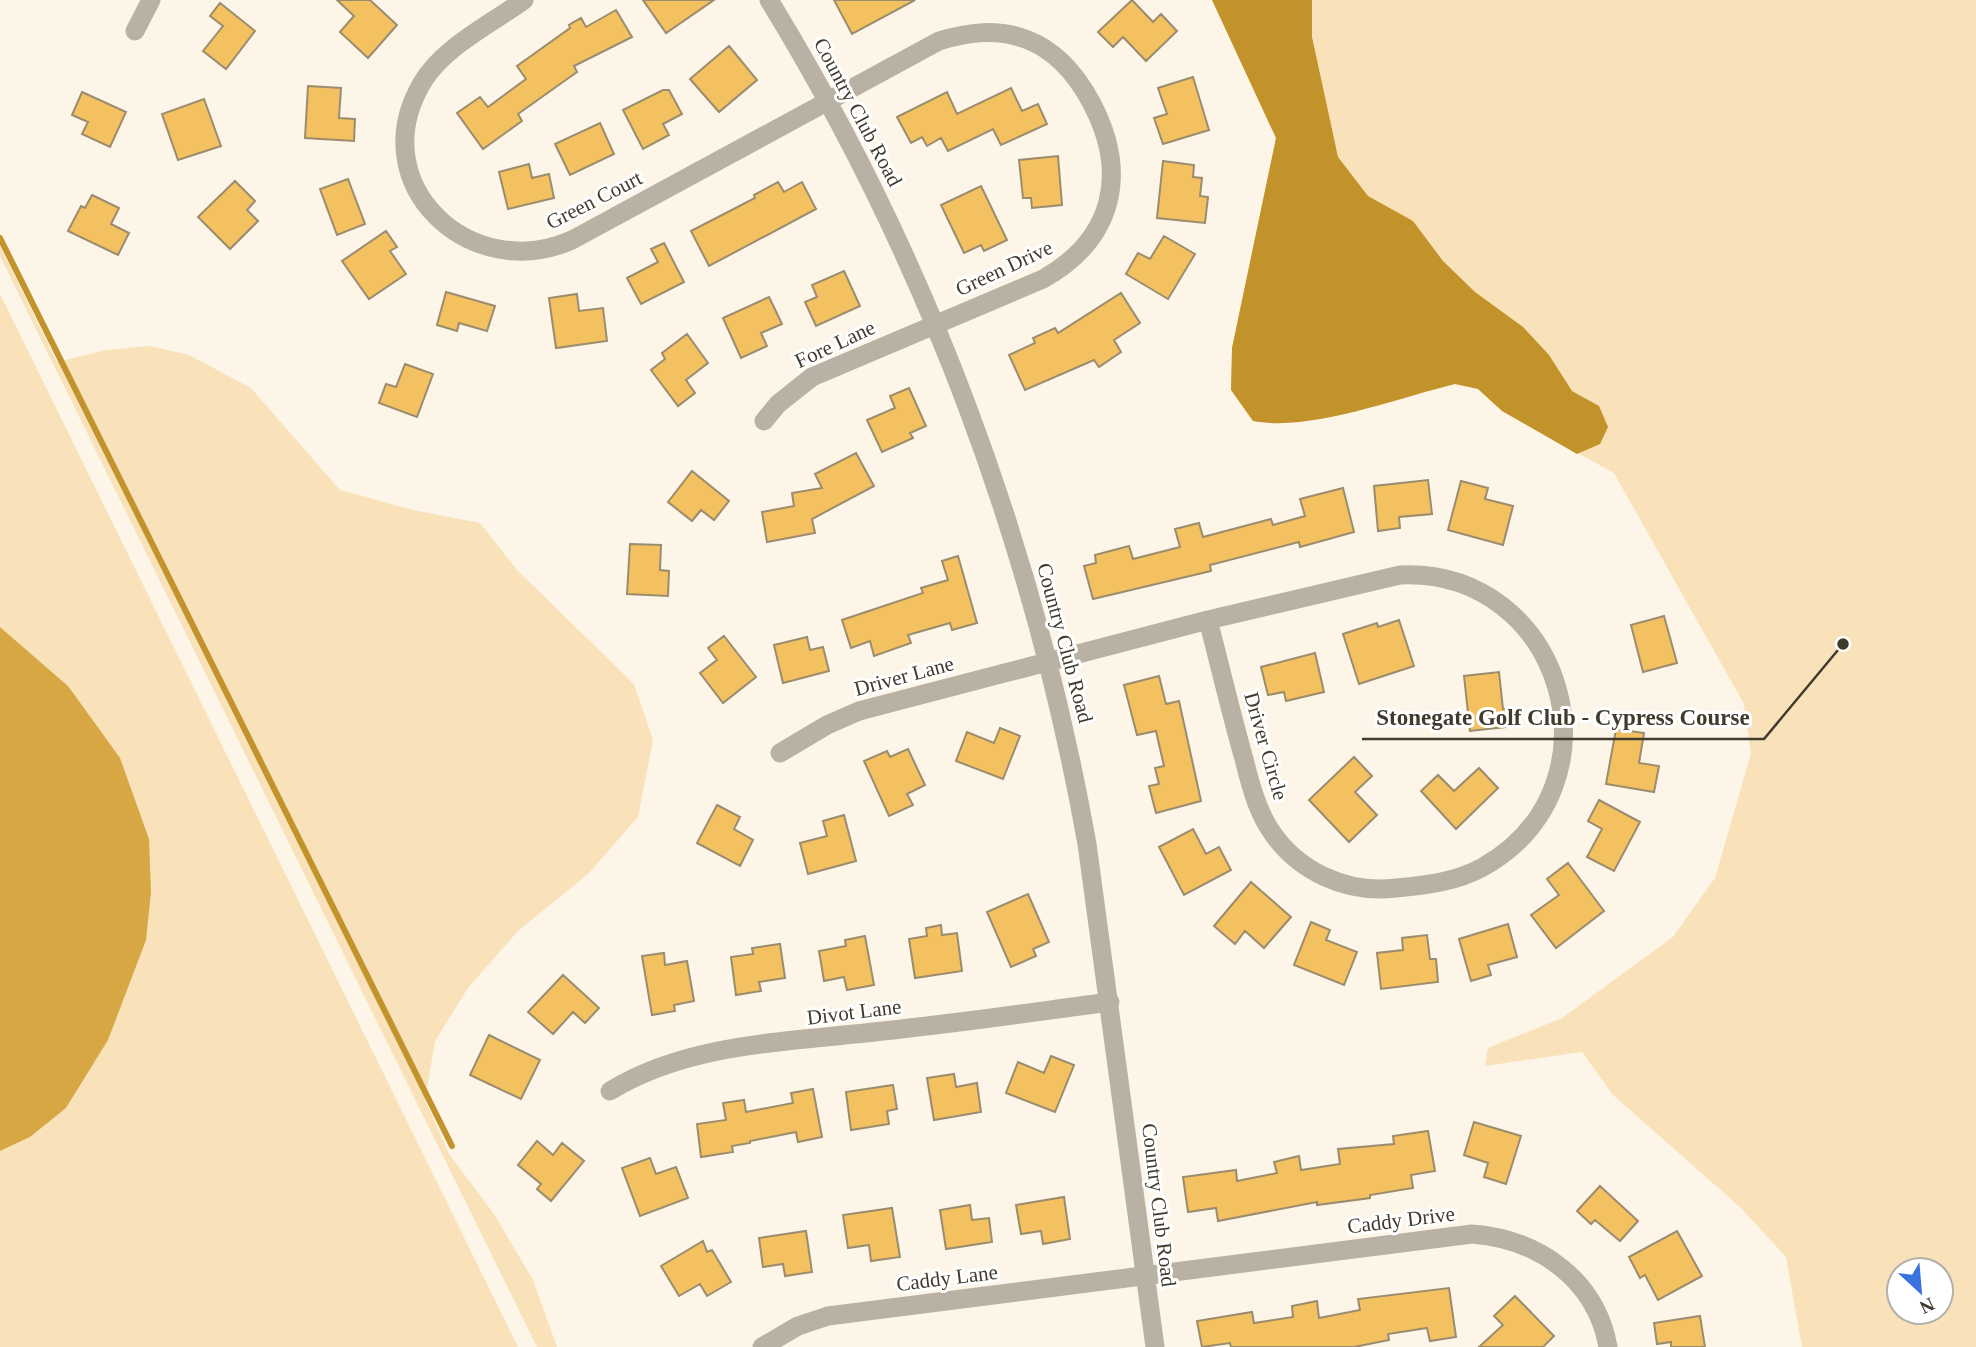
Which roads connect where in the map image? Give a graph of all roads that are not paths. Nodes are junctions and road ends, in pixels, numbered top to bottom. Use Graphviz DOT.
graph roads {
  1 [pos="151,0"];
  2 [pos="524,0"];
  3 [pos="769,0"];
  4 [pos="135,31"];
  5 [pos="829,102"];
  6 [pos="936,325"];
  7 [pos="764,421"];
  8 [pos="1208,620"];
  9 [pos="1048,661"];
  10 [pos="780,753"];
  11 [pos="1110,1002"];
  12 [pos="610,1091"];
  13 [pos="1146,1275"];
  14 [pos="762,1347"];
  15 [pos="1155,1347"];
  16 [pos="1608,1347"];
  1 -- 4 [label="street"];
  2 -- 5 [label="street, Green Court"];
  3 -- 5 [label="street, Country Club Road"];
  5 -- 6 [label="street, Country Club Road"];
  5 -- 6 [label="street, Green Drive"];
  6 -- 7 [label="street, Fore Lane"];
  6 -- 9 [label="street, Country Club Road"];
  8 -- 8 [label="street, Driver Circle"];
  8 -- 9 [label="street, Driver Circle"];
  9 -- 10 [label="street, Driver Lane"];
  9 -- 11 [label="street, Country Club Road"];
  11 -- 12 [label="street, Divot Lane"];
  11 -- 13 [label="street, Country Club Road"];
  13 -- 14 [label="street, Caddy Lane"];
  13 -- 15 [label="street, Country Club Road"];
  13 -- 16 [label="street, Caddy Drive"];
}
